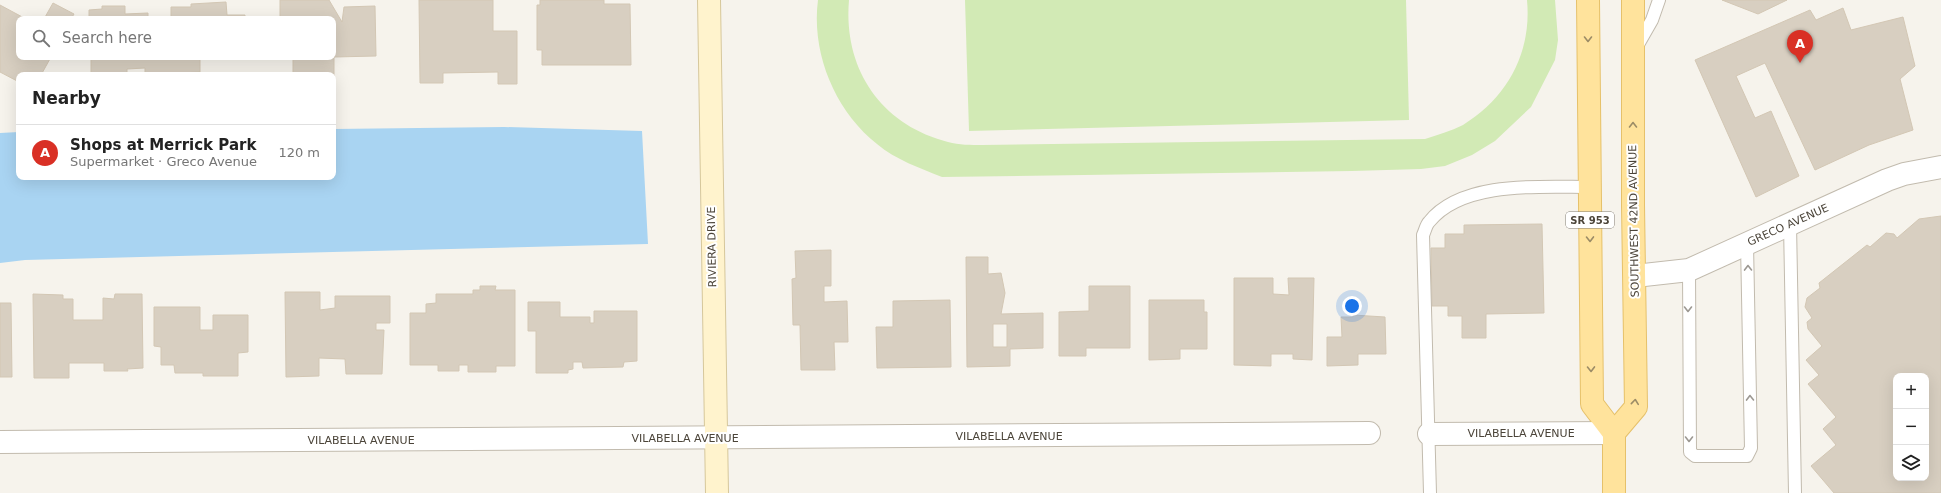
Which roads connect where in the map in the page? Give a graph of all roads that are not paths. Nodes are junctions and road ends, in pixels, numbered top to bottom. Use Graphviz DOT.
graph roads {
  1 [pos="709,0"];
  2 [pos="1588,0"];
  3 [pos="1633,0"];
  4 [pos="1659,0"];
  5 [pos="1632,54"];
  6 [pos="1941,167"];
  7 [pos="1590,187"];
  8 [pos="1790,224"];
  9 [pos="1747,244"];
  10 [pos="1689,270"];
  11 [pos="1634,276"];
  12 [pos="1614,433"];
  13 [pos="1369,434"];
  14 [pos="1429,434"];
  15 [pos="716,438"];
  16 [pos="0,442"];
  17 [pos="717,493"];
  18 [pos="1430,493"];
  19 [pos="1614,493"];
  20 [pos="1795,493"];
  1 -- 15 [label="street, RIVIERA DRIVE"];
  2 -- 7 [label="main road, SR 953, one-way"];
  3 -- 5 [label="main road, SOUTHWEST 42ND AVENUE"];
  4 -- 5 [label="lane"];
  11 -- 5 [label="main road, SOUTHWEST 42ND AVENUE, one-way"];
  6 -- 8 [label="street, GRECO AVENUE"];
  7 -- 12 [label="main road, SR 953, one-way"];
  7 -- 14 [label="lane"];
  8 -- 9 [label="street, GRECO AVENUE"];
  8 -- 20 [label="lane"];
  9 -- 10 [label="street, GRECO AVENUE"];
  10 -- 9 [label="lane, one-way"];
  10 -- 11 [label="street, GRECO AVENUE"];
  12 -- 11 [label="main road, SOUTHWEST 42ND AVENUE, one-way"];
  12 -- 14 [label="street, VILABELLA AVENUE"];
  12 -- 19 [label="main road"];
  13 -- 15 [label="street, VILABELLA AVENUE"];
  14 -- 18 [label="lane"];
  15 -- 16 [label="street, VILABELLA AVENUE"];
  15 -- 17 [label="street, RIVIERA DRIVE"];
}
